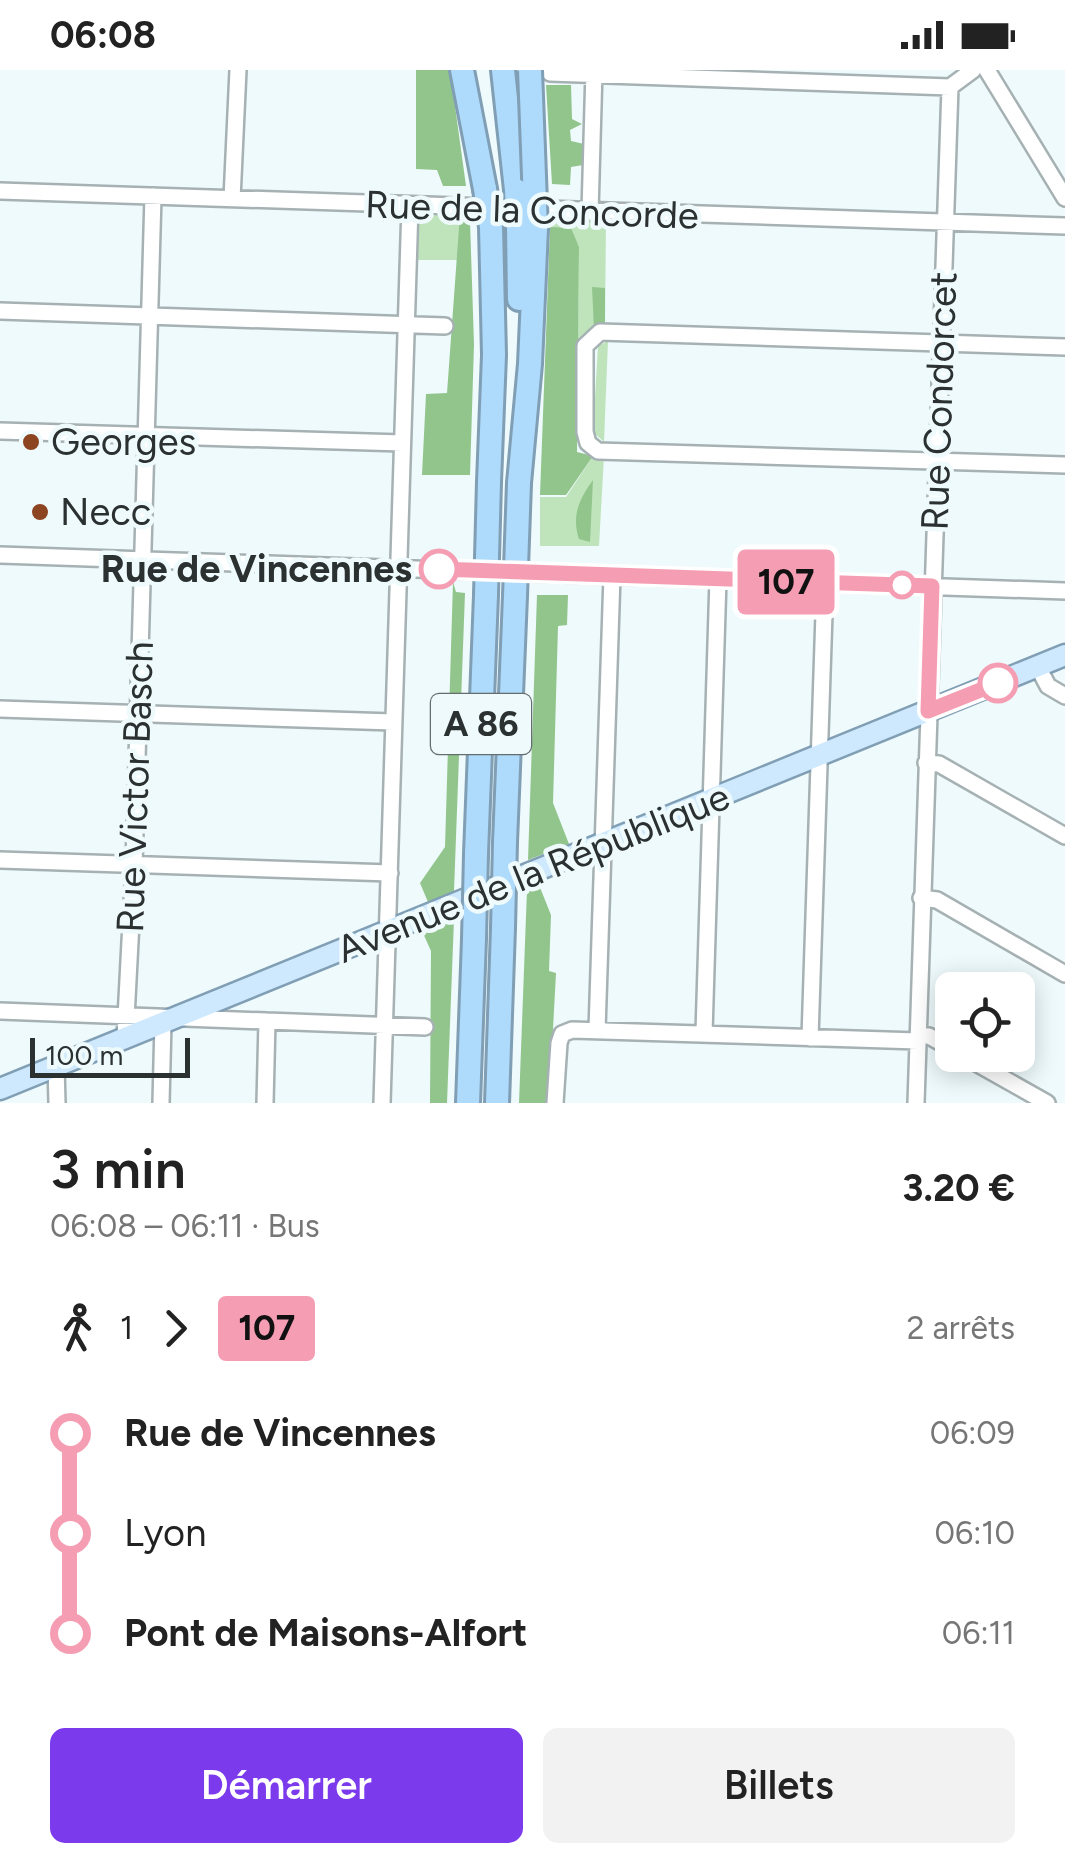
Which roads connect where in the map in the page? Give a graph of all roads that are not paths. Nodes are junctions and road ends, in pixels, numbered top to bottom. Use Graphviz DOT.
graph roads {
  1 [pos="238,70"];
  2 [pos="462,70"];
  3 [pos="476,70"];
  4 [pos="503,70"];
  5 [pos="972,70"];
  6 [pos="987,70"];
  7 [pos="540,71"];
  8 [pos="593,72"];
  9 [pos="950,87"];
  10 [pos="485,188"];
  11 [pos="0,191"];
  12 [pos="152,196"];
  13 [pos="1065,198"];
  14 [pos="232,199"];
  15 [pos="410,206"];
  16 [pos="590,212"];
  17 [pos="946,224"];
  18 [pos="1065,226"];
  19 [pos="527,229"];
  20 [pos="0,311"];
  21 [pos="149,316"];
  22 [pos="406,325"];
  23 [pos="444,326"];
  24 [pos="941,344"];
  25 [pos="1065,347"];
  26 [pos="0,431"];
  27 [pos="146,435"];
  28 [pos="402,443"];
  29 [pos="937,461"];
  30 [pos="1065,465"];
  31 [pos="0,554"];
  32 [pos="142,559"];
  33 [pos="400,567"];
  34 [pos="612,576"];
  35 [pos="718,580"];
  36 [pos="825,583"];
  37 [pos="932,586"];
  38 [pos="1065,590"];
  39 [pos="1065,656"];
  40 [pos="1038,667"];
  41 [pos="1065,696"];
  42 [pos="0,710"];
  43 [pos="928,711"];
  44 [pos="136,714"];
  45 [pos="393,722"];
  46 [pos="818,757"];
  47 [pos="926,762"];
  48 [pos="712,800"];
  49 [pos="1065,836"];
  50 [pos="604,844"];
  51 [pos="0,860"];
  52 [pos="134,864"];
  53 [pos="390,872"];
  54 [pos="922,898"];
  55 [pos="387,932"];
  56 [pos="1065,974"];
  57 [pos="0,1010"];
  58 [pos="128,1015"];
  59 [pos="169,1019"];
  60 [pos="267,1021"];
  61 [pos="384,1026"];
  62 [pos="425,1026"];
  63 [pos="597,1030"];
  64 [pos="704,1033"];
  65 [pos="125,1037"];
  66 [pos="810,1038"];
  67 [pos="918,1038"];
  68 [pos="935,1039"];
  69 [pos="56,1066"];
  70 [pos="992,1072"];
  71 [pos="0,1089"];
  72 [pos="57,1103"];
  73 [pos="161,1103"];
  74 [pos="265,1103"];
  75 [pos="382,1103"];
  76 [pos="468,1103"];
  77 [pos="497,1103"];
  78 [pos="555,1103"];
  79 [pos="916,1103"];
  80 [pos="1047,1103"];
  1 -- 14 [label="street"];
  2 -- 10 [label="highway"];
  3 -- 10 [label="highway, A 86"];
  4 -- 19 [label="highway, bridge"];
  5 -- 9 [label="street"];
  6 -- 13 [label="street"];
  7 -- 8 [label="street"];
  7 -- 19 [label="highway, bridge"];
  8 -- 9 [label="street"];
  8 -- 16 [label="street"];
  9 -- 17 [label="street, Rue Condorcet"];
  10 -- 76 [label="highway, A 86, bridge"];
  11 -- 12 [label="street, Rue de la Concorde"];
  12 -- 14 [label="street, Rue de la Concorde"];
  12 -- 21 [label="street, Rue Victor Basch"];
  14 -- 15 [label="street, Rue de la Concorde"];
  15 -- 16 [label="street, Rue de la Concorde"];
  15 -- 22 [label="street"];
  16 -- 17 [label="street, Rue de la Concorde"];
  17 -- 18 [label="street, Rue de la Concorde"];
  17 -- 24 [label="street, Rue Condorcet"];
  19 -- 77 [label="highway, A 86, bridge"];
  20 -- 21 [label="street"];
  21 -- 22 [label="street"];
  21 -- 27 [label="street, Rue Victor Basch"];
  22 -- 23 [label="street"];
  22 -- 28 [label="street"];
  24 -- 25 [label="street"];
  24 -- 29 [label="street, Rue Condorcet"];
  24 -- 29 [label="street"];
  26 -- 27 [label="street"];
  27 -- 28 [label="street"];
  27 -- 32 [label="street, Rue Victor Basch"];
  28 -- 33 [label="street"];
  29 -- 30 [label="street"];
  29 -- 37 [label="street, Rue Condorcet"];
  31 -- 32 [label="street"];
  32 -- 33 [label="street"];
  32 -- 44 [label="street, Rue Victor Basch"];
  33 -- 34 [label="street"];
  33 -- 45 [label="street"];
  34 -- 35 [label="street"];
  34 -- 50 [label="street"];
  35 -- 36 [label="street"];
  35 -- 48 [label="street"];
  36 -- 37 [label="street"];
  36 -- 46 [label="street"];
  37 -- 38 [label="street"];
  37 -- 43 [label="street, Rue Condorcet"];
  39 -- 40 [label="main road, Avenue de la République"];
  40 -- 41 [label="street"];
  40 -- 43 [label="main road, Avenue de la République"];
  42 -- 44 [label="street"];
  43 -- 46 [label="main road, Avenue de la République"];
  43 -- 47 [label="street, Rue Condorcet"];
  44 -- 45 [label="street"];
  44 -- 52 [label="street, Rue Victor Basch"];
  45 -- 53 [label="street"];
  46 -- 48 [label="main road, Avenue de la République"];
  46 -- 66 [label="street"];
  47 -- 49 [label="street"];
  47 -- 54 [label="street, Rue Condorcet"];
  48 -- 50 [label="main road, Avenue de la République"];
  48 -- 64 [label="street"];
  50 -- 55 [label="main road, Avenue de la République"];
  50 -- 63 [label="street"];
  51 -- 52 [label="street"];
  52 -- 53 [label="street"];
  52 -- 58 [label="street, Rue Victor Basch"];
  53 -- 55 [label="street"];
  54 -- 56 [label="street"];
  54 -- 67 [label="street, Rue Condorcet"];
  55 -- 59 [label="main road, Avenue de la République"];
  55 -- 61 [label="street"];
  57 -- 58 [label="street"];
  58 -- 59 [label="street"];
  58 -- 65 [label="street, Rue Victor Basch"];
  59 -- 60 [label="street"];
  59 -- 65 [label="main road, Avenue de la République"];
  59 -- 73 [label="street"];
  60 -- 61 [label="street"];
  60 -- 74 [label="street"];
  61 -- 62 [label="street"];
  61 -- 75 [label="street"];
  63 -- 64 [label="street"];
  63 -- 78 [label="street"];
  64 -- 66 [label="street"];
  65 -- 69 [label="main road, Avenue de la République"];
  66 -- 67 [label="street"];
  67 -- 68 [label="street"];
  67 -- 79 [label="street, Rue Condorcet"];
  69 -- 71 [label="main road, Avenue de la République"];
  69 -- 72 [label="street"];
  70 -- 80 [label="street"];
}
